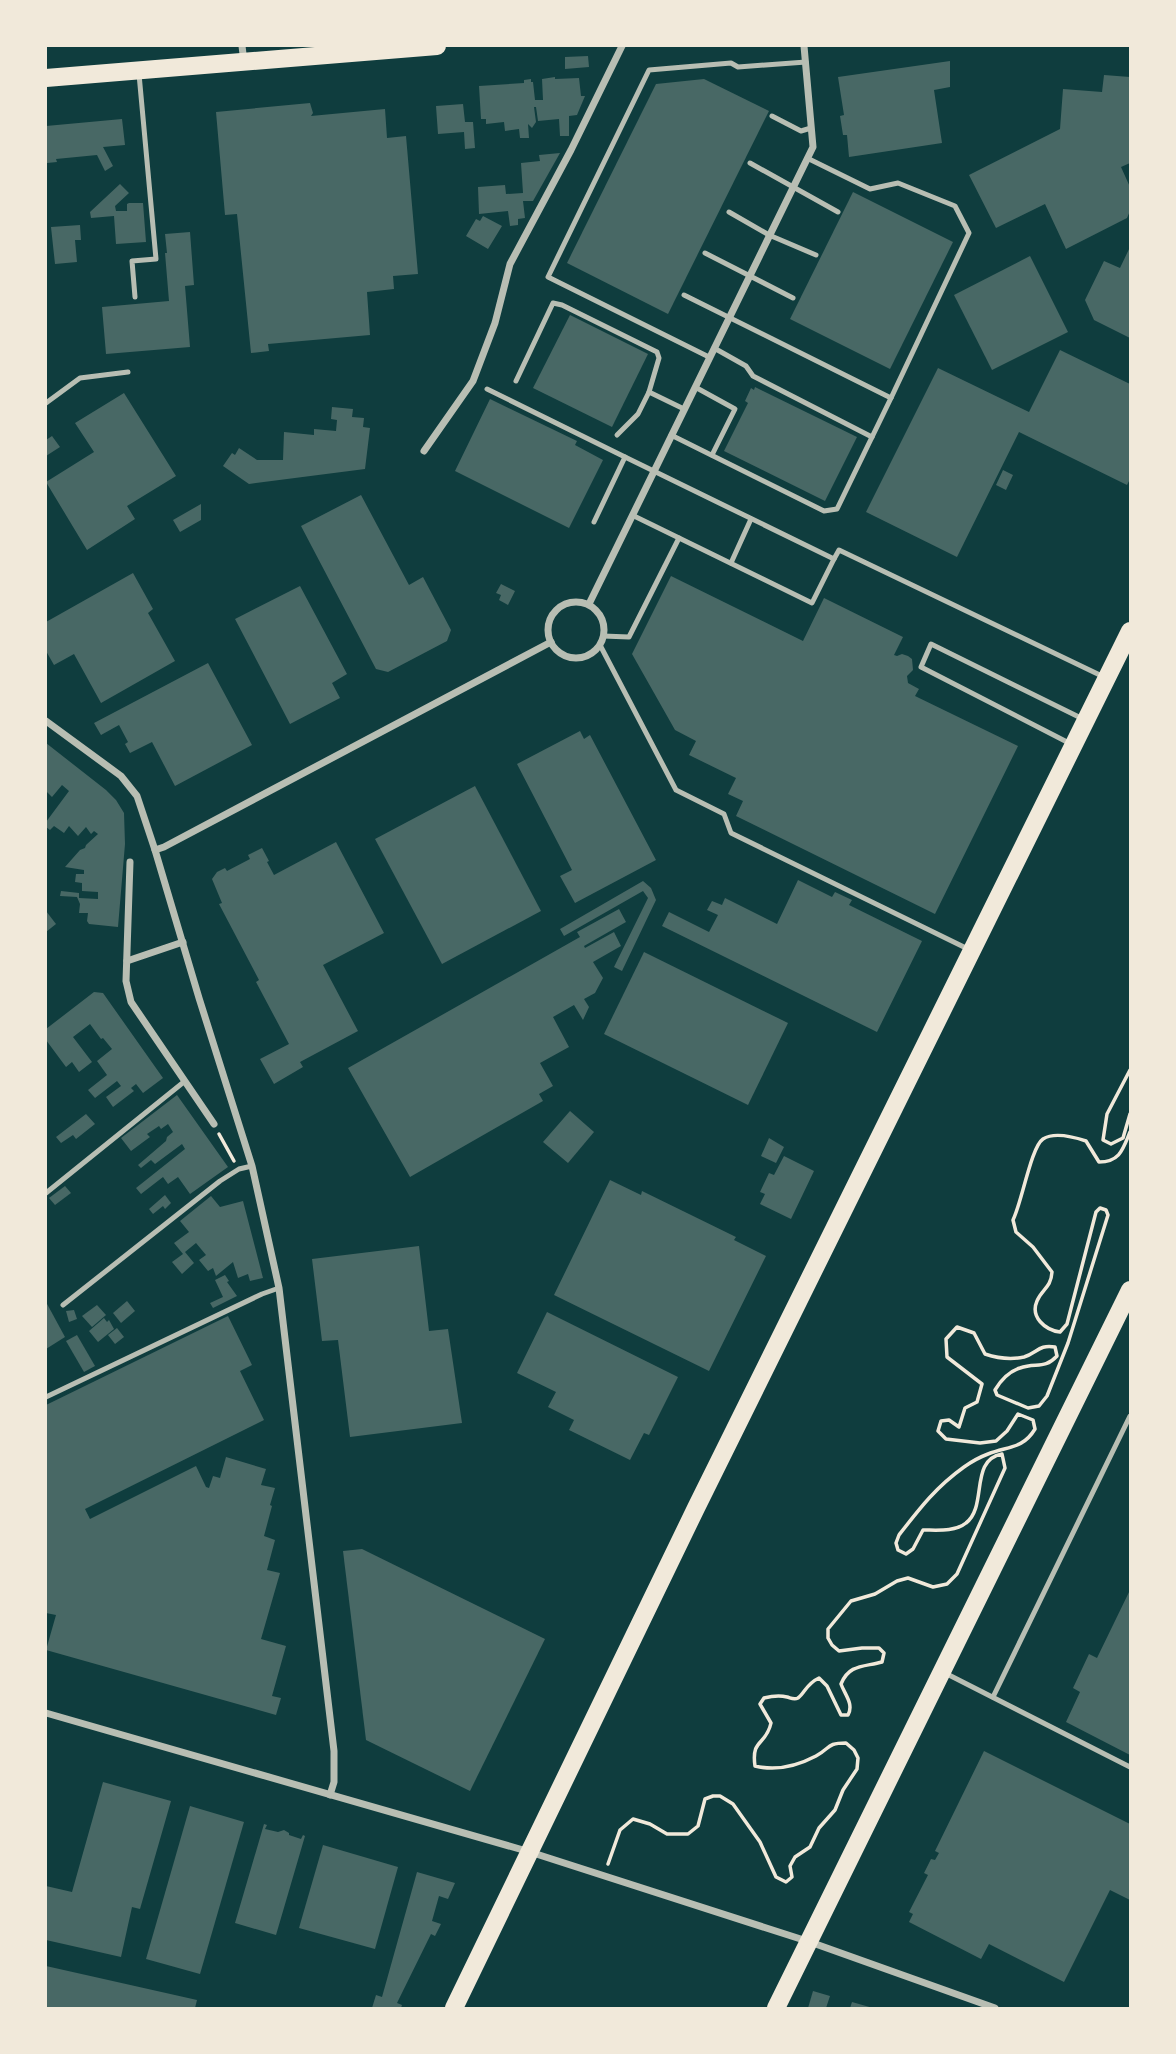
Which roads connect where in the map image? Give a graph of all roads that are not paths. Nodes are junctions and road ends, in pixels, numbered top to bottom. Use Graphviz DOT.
graph roads {
  1 [pos="437,46"];
  2 [pos="622,46"];
  3 [pos="804,46"];
  4 [pos="243,54"];
  5 [pos="806,62"];
  6 [pos="139,71"];
  7 [pos="46,78"];
  8 [pos="772,116"];
  9 [pos="811,128"];
  10 [pos="807,158"];
  11 [pos="750,163"];
  12 [pos="793,186"];
  13 [pos="729,212"];
  14 [pos="838,212"];
  15 [pos="769,235"];
  16 [pos="705,253"];
  17 [pos="816,255"];
  18 [pos="749,277"];
  19 [pos="684,295"];
  20 [pos="135,297"];
  21 [pos="793,298"];
  22 [pos="729,317"];
  23 [pos="714,348"];
  24 [pos="709,357"];
  25 [pos="128,372"];
  26 [pos="516,381"];
  27 [pos="695,387"];
  28 [pos="487,389"];
  29 [pos="649,393"];
  30 [pos="891,398"];
  31 [pos="46,403"];
  32 [pos="684,410"];
  33 [pos="617,435"];
  34 [pos="671,435"];
  35 [pos="872,437"];
  36 [pos="424,452"];
  37 [pos="712,455"];
  38 [pos="625,457"];
  39 [pos="653,472"];
  40 [pos="632,516"];
  41 [pos="751,519"];
  42 [pos="593,522"];
  43 [pos="679,538"];
  44 [pos="834,559"];
  45 [pos="731,564"];
  46 [pos="589,604"];
  47 [pos="1130,631"];
  48 [pos="603,636"];
  49 [pos="551,642"];
  50 [pos="600,645"];
  51 [pos="1107,679"];
  52 [pos="46,720"];
  53 [pos="1086,720"];
  54 [pos="1074,745"];
  55 [pos="155,850"];
  56 [pos="131,862"];
  57 [pos="183,942"];
  58 [pos="972,951"];
  59 [pos="127,961"];
  60 [pos="185,1081"];
  61 [pos="214,1124"];
  62 [pos="252,1166"];
  63 [pos="46,1193"];
  64 [pos="279,1288"];
  65 [pos="1130,1290"];
  66 [pos="64,1305"];
  67 [pos="46,1397"];
  68 [pos="1130,1416"];
  69 [pos="942,1672"];
  70 [pos="993,1697"];
  71 [pos="46,1713"];
  72 [pos="1130,1767"];
  73 [pos="330,1795"];
  74 [pos="530,1852"];
  75 [pos="810,1942"];
  76 [pos="454,2008"];
  77 [pos="776,2008"];
  78 [pos="995,2008"];
  1 -- 4 [label="main road"];
  2 -- 36 [label="street"];
  3 -- 5 [label="street"];
  4 -- 6 [label="main road"];
  5 -- 9 [label="street"];
  5 -- 24 [label="lane"];
  6 -- 7 [label="main road"];
  6 -- 20 [label="lane"];
  8 -- 9 [label="lane"];
  9 -- 10 [label="street"];
  10 -- 12 [label="street"];
  10 -- 30 [label="lane"];
  11 -- 12 [label="lane"];
  12 -- 14 [label="lane"];
  12 -- 15 [label="street"];
  13 -- 15 [label="lane"];
  15 -- 17 [label="lane"];
  15 -- 18 [label="street"];
  16 -- 18 [label="lane"];
  18 -- 21 [label="lane"];
  18 -- 22 [label="street"];
  19 -- 22 [label="lane"];
  22 -- 23 [label="street"];
  22 -- 30 [label="lane"];
  23 -- 24 [label="street"];
  23 -- 35 [label="lane"];
  24 -- 27 [label="street"];
  25 -- 31 [label="lane"];
  26 -- 29 [label="lane"];
  27 -- 32 [label="street"];
  27 -- 37 [label="lane"];
  28 -- 38 [label="lane"];
  29 -- 32 [label="lane"];
  29 -- 33 [label="lane"];
  30 -- 35 [label="lane"];
  32 -- 34 [label="street"];
  34 -- 37 [label="lane"];
  34 -- 39 [label="street"];
  35 -- 37 [label="lane"];
  38 -- 39 [label="lane"];
  38 -- 42 [label="lane"];
  39 -- 40 [label="street"];
  39 -- 41 [label="lane"];
  40 -- 43 [label="lane"];
  40 -- 46 [label="street"];
  41 -- 44 [label="lane"];
  41 -- 45 [label="lane"];
  43 -- 45 [label="lane"];
  43 -- 48 [label="lane"];
  44 -- 45 [label="lane"];
  44 -- 51 [label="lane"];
  46 -- 48 [label="street"];
  46 -- 49 [label="street"];
  47 -- 51 [label="main road"];
  48 -- 50 [label="street"];
  49 -- 50 [label="street"];
  49 -- 55 [label="street"];
  50 -- 58 [label="lane"];
  51 -- 53 [label="main road"];
  52 -- 55 [label="street"];
  53 -- 54 [label="main road"];
  53 -- 54 [label="lane"];
  54 -- 58 [label="main road"];
  55 -- 57 [label="street"];
  56 -- 59 [label="street"];
  57 -- 59 [label="street"];
  57 -- 62 [label="street"];
  58 -- 74 [label="main road"];
  59 -- 60 [label="street"];
  60 -- 61 [label="street"];
  60 -- 63 [label="lane"];
  62 -- 64 [label="street"];
  62 -- 66 [label="lane"];
  64 -- 67 [label="lane"];
  64 -- 73 [label="street"];
  65 -- 69 [label="main road"];
  68 -- 70 [label="lane"];
  69 -- 70 [label="lane"];
  69 -- 75 [label="main road"];
  70 -- 72 [label="lane"];
  71 -- 73 [label="street"];
  73 -- 74 [label="street"];
  74 -- 75 [label="street"];
  74 -- 76 [label="main road"];
  75 -- 77 [label="main road"];
  75 -- 78 [label="street"];
}
